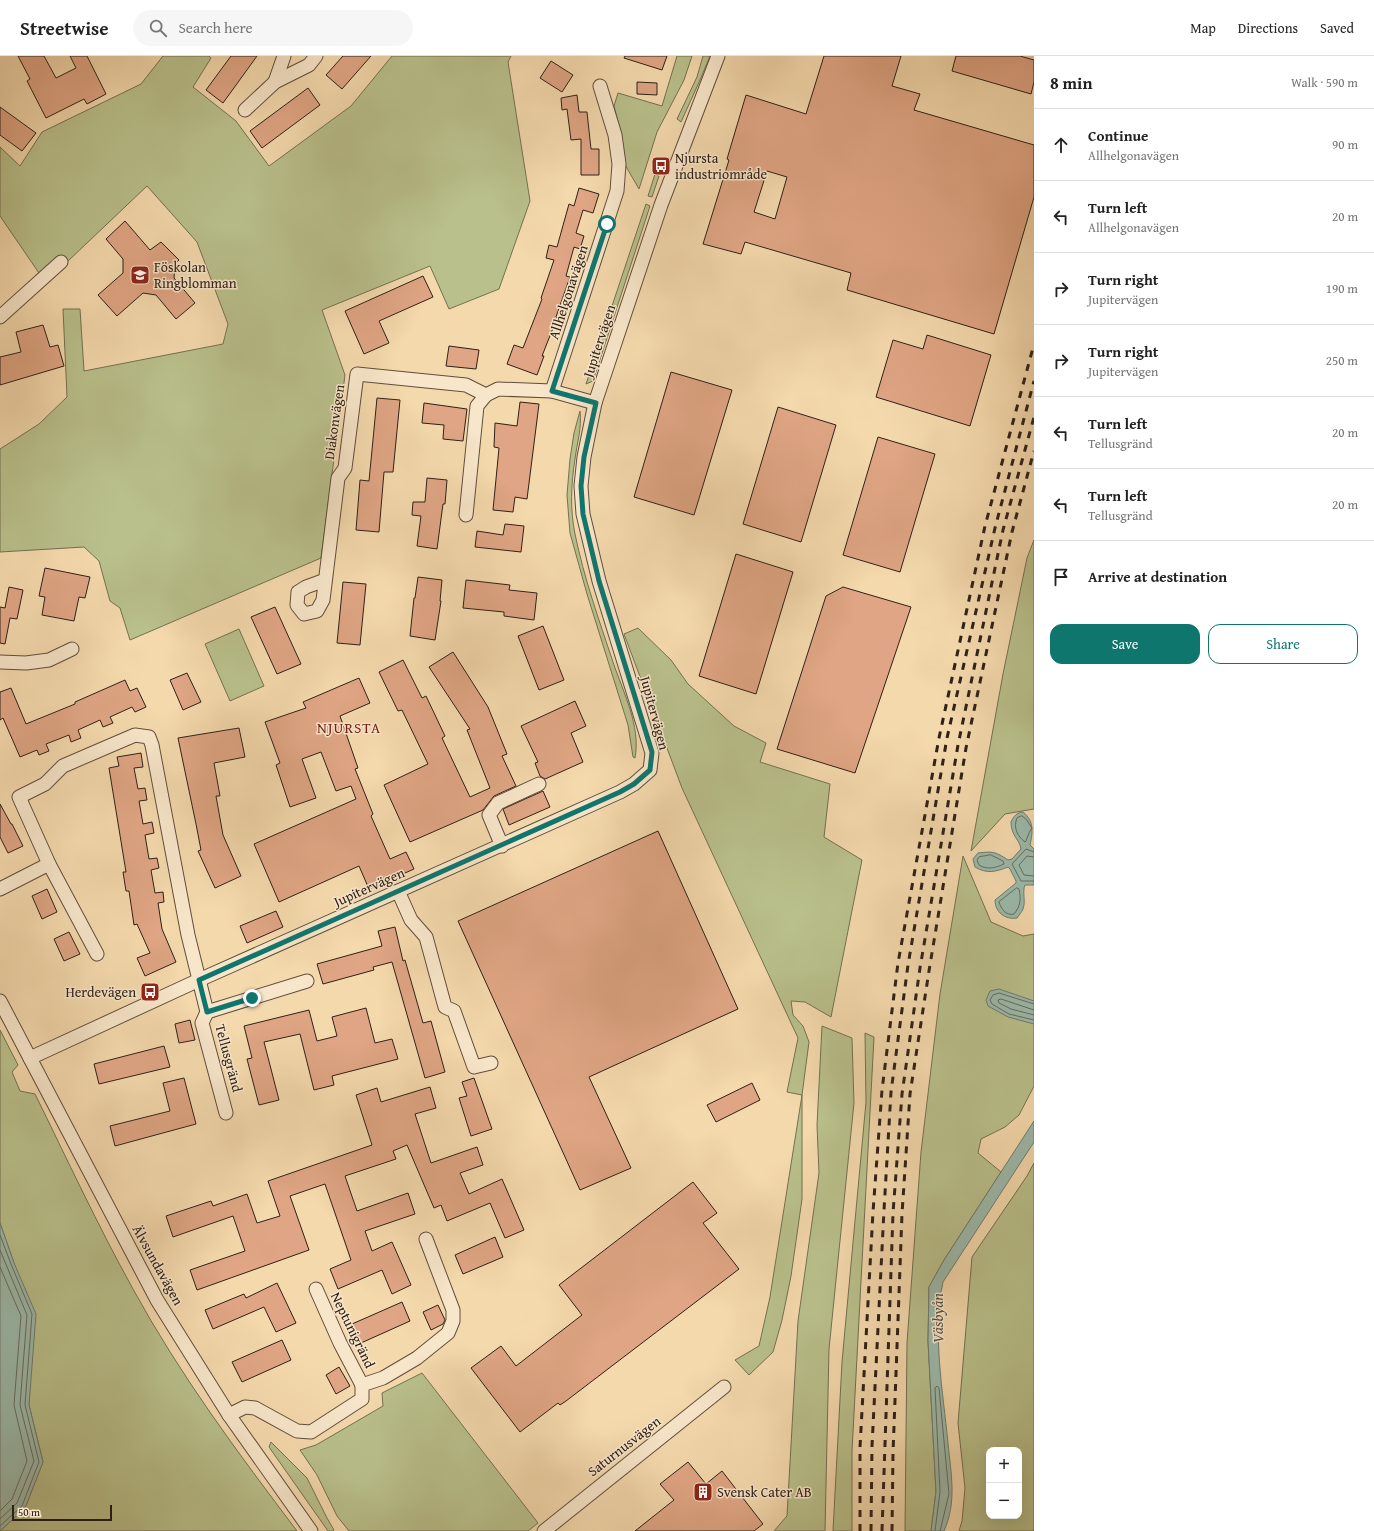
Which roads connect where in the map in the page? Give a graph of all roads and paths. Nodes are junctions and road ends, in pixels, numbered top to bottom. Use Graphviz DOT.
graph roads {
  1 [pos="284,56"];
  2 [pos="316,56"];
  3 [pos="718,56"];
  4 [pos="275,82"];
  5 [pos="600,86"];
  6 [pos="245,110"];
  7 [pos="61,262"];
  8 [pos="0,317"];
  9 [pos="552,391"];
  10 [pos="486,394"];
  11 [pos="596,403"];
  12 [pos="466,515"];
  13 [pos="325,580"];
  14 [pos="72,649"];
  15 [pos="0,662"];
  16 [pos="539,784"];
  17 [pos="502,846"];
  18 [pos="49,864"];
  19 [pos="0,889"];
  20 [pos="398,891"];
  21 [pos="98,954"];
  22 [pos="199,980"];
  23 [pos="307,981"];
  24 [pos="0,1001"];
  25 [pos="207,1012"];
  26 [pos="30,1058"];
  27 [pos="491,1062"];
  28 [pos="226,1113"];
  29 [pos="426,1239"];
  30 [pos="316,1289"];
  31 [pos="362,1385"];
  32 [pos="724,1388"];
  33 [pos="229,1415"];
  34 [pos="311,1531"];
  35 [pos="544,1531"];
  1 -- 4 [label="street"];
  2 -- 4 [label="street"];
  3 -- 11 [label="street, Jupitervägen"];
  4 -- 6 [label="street"];
  5 -- 9 [label="street, Allhelgonavägen"];
  7 -- 8 [label="street"];
  9 -- 10 [label="street"];
  9 -- 11 [label="street"];
  10 -- 12 [label="street"];
  10 -- 13 [label="street, Diakonvägen"];
  11 -- 17 [label="street, Jupitervägen"];
  14 -- 15 [label="street"];
  16 -- 17 [label="street"];
  17 -- 20 [label="street, Jupitervägen"];
  18 -- 19 [label="street"];
  18 -- 21 [label="street"];
  18 -- 22 [label="street"];
  20 -- 22 [label="street, Jupitervägen"];
  20 -- 27 [label="street"];
  22 -- 25 [label="street, Tellusgränd"];
  22 -- 26 [label="street, Jupitervägen"];
  23 -- 25 [label="street, Tellusgränd"];
  24 -- 26 [label="street, Älvsundavägen"];
  25 -- 28 [label="street, Tellusgränd"];
  26 -- 33 [label="street, Älvsundavägen"];
  29 -- 31 [label="street, Neptunigränd"];
  30 -- 31 [label="street, Neptunigränd"];
  31 -- 33 [label="street, Neptunigränd"];
  32 -- 35 [label="street, Saturnusvägen"];
  33 -- 34 [label="street, Älvsundavägen"];
}
